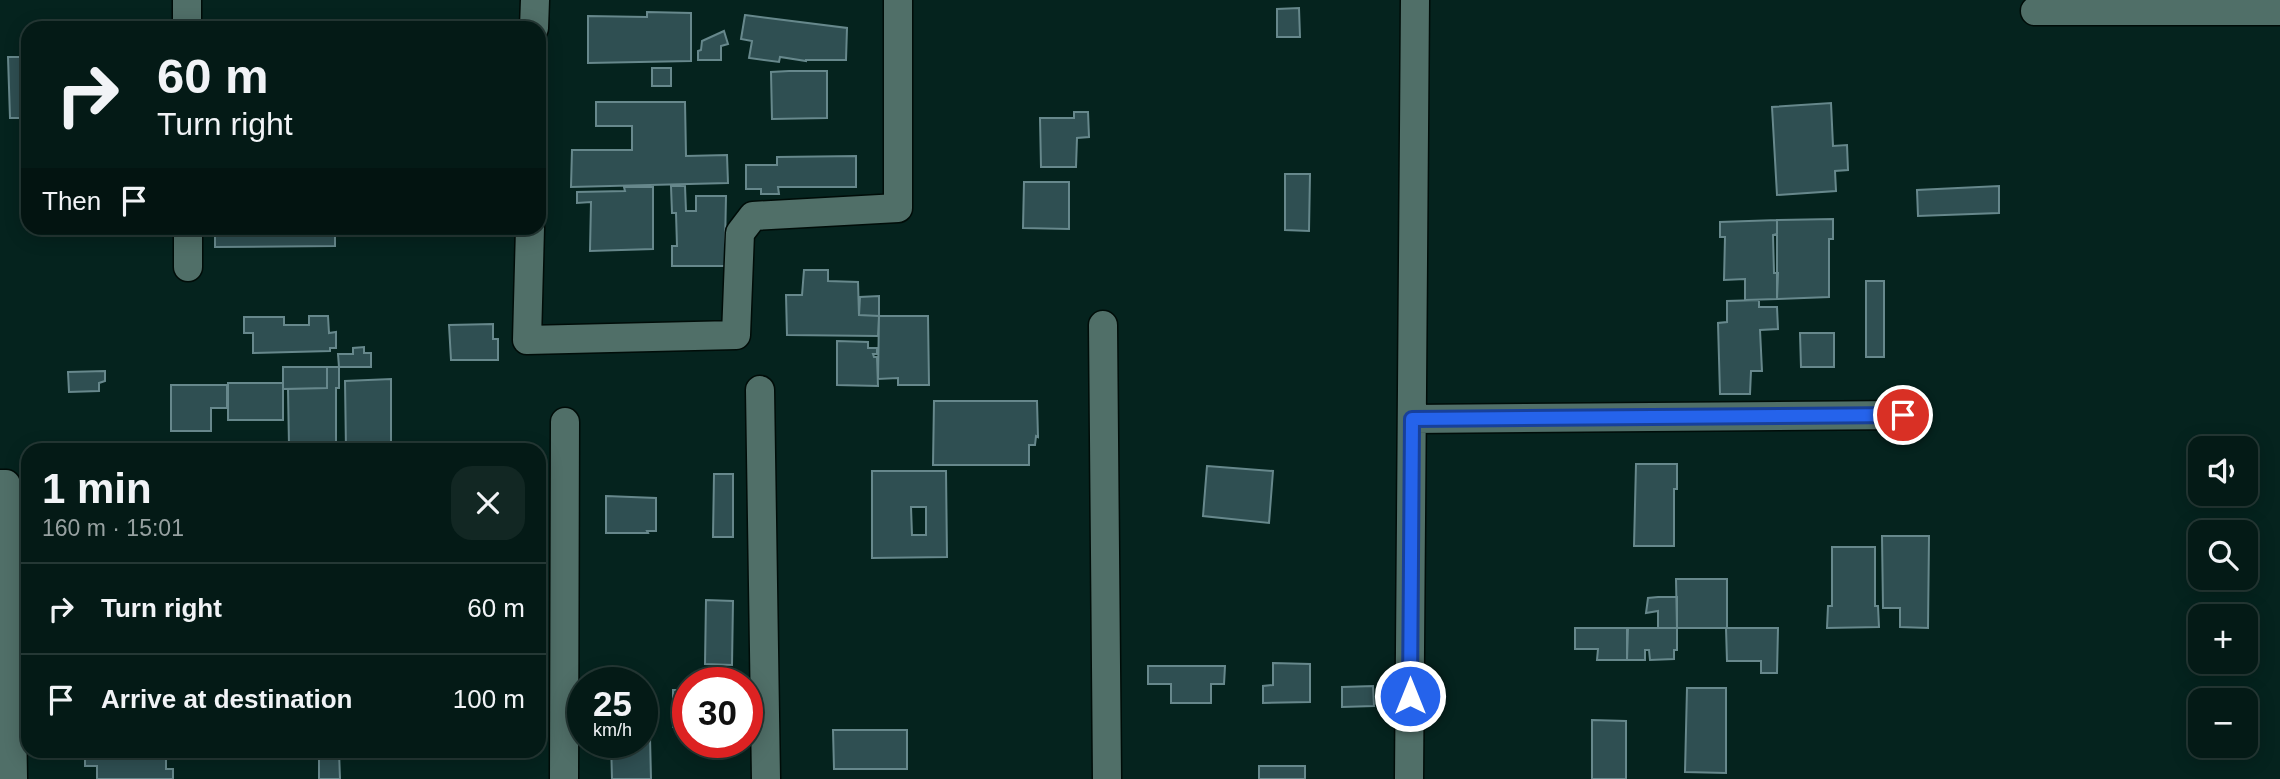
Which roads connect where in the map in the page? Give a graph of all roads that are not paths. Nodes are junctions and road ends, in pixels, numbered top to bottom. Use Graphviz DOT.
graph roads {
  1 [pos="187,0"];
  2 [pos="535,0"];
  3 [pos="898,0"];
  4 [pos="1415,0"];
  5 [pos="2035,10"];
  6 [pos="2280,11"];
  7 [pos="187,21"];
  8 [pos="534,21"];
  9 [pos="188,235"];
  10 [pos="530,235"];
  11 [pos="188,267"];
  12 [pos="1103,326"];
  13 [pos="760,390"];
  14 [pos="1903,415"];
  15 [pos="1412,419"];
  16 [pos="565,422"];
  17 [pos="0,484"];
  18 [pos="19,580"];
  19 [pos="13,779"];
  20 [pos="564,779"];
  21 [pos="766,779"];
  22 [pos="1107,779"];
  23 [pos="1409,779"];
  1 -- 7 [label="street"];
  2 -- 8 [label="street"];
  3 -- 10 [label="street"];
  4 -- 15 [label="street"];
  5 -- 6 [label="street"];
  9 -- 11 [label="street"];
  12 -- 22 [label="street"];
  13 -- 21 [label="street"];
  14 -- 15 [label="street"];
  15 -- 23 [label="street"];
  16 -- 20 [label="street"];
  17 -- 18 [label="street"];
  18 -- 19 [label="street"];
}
